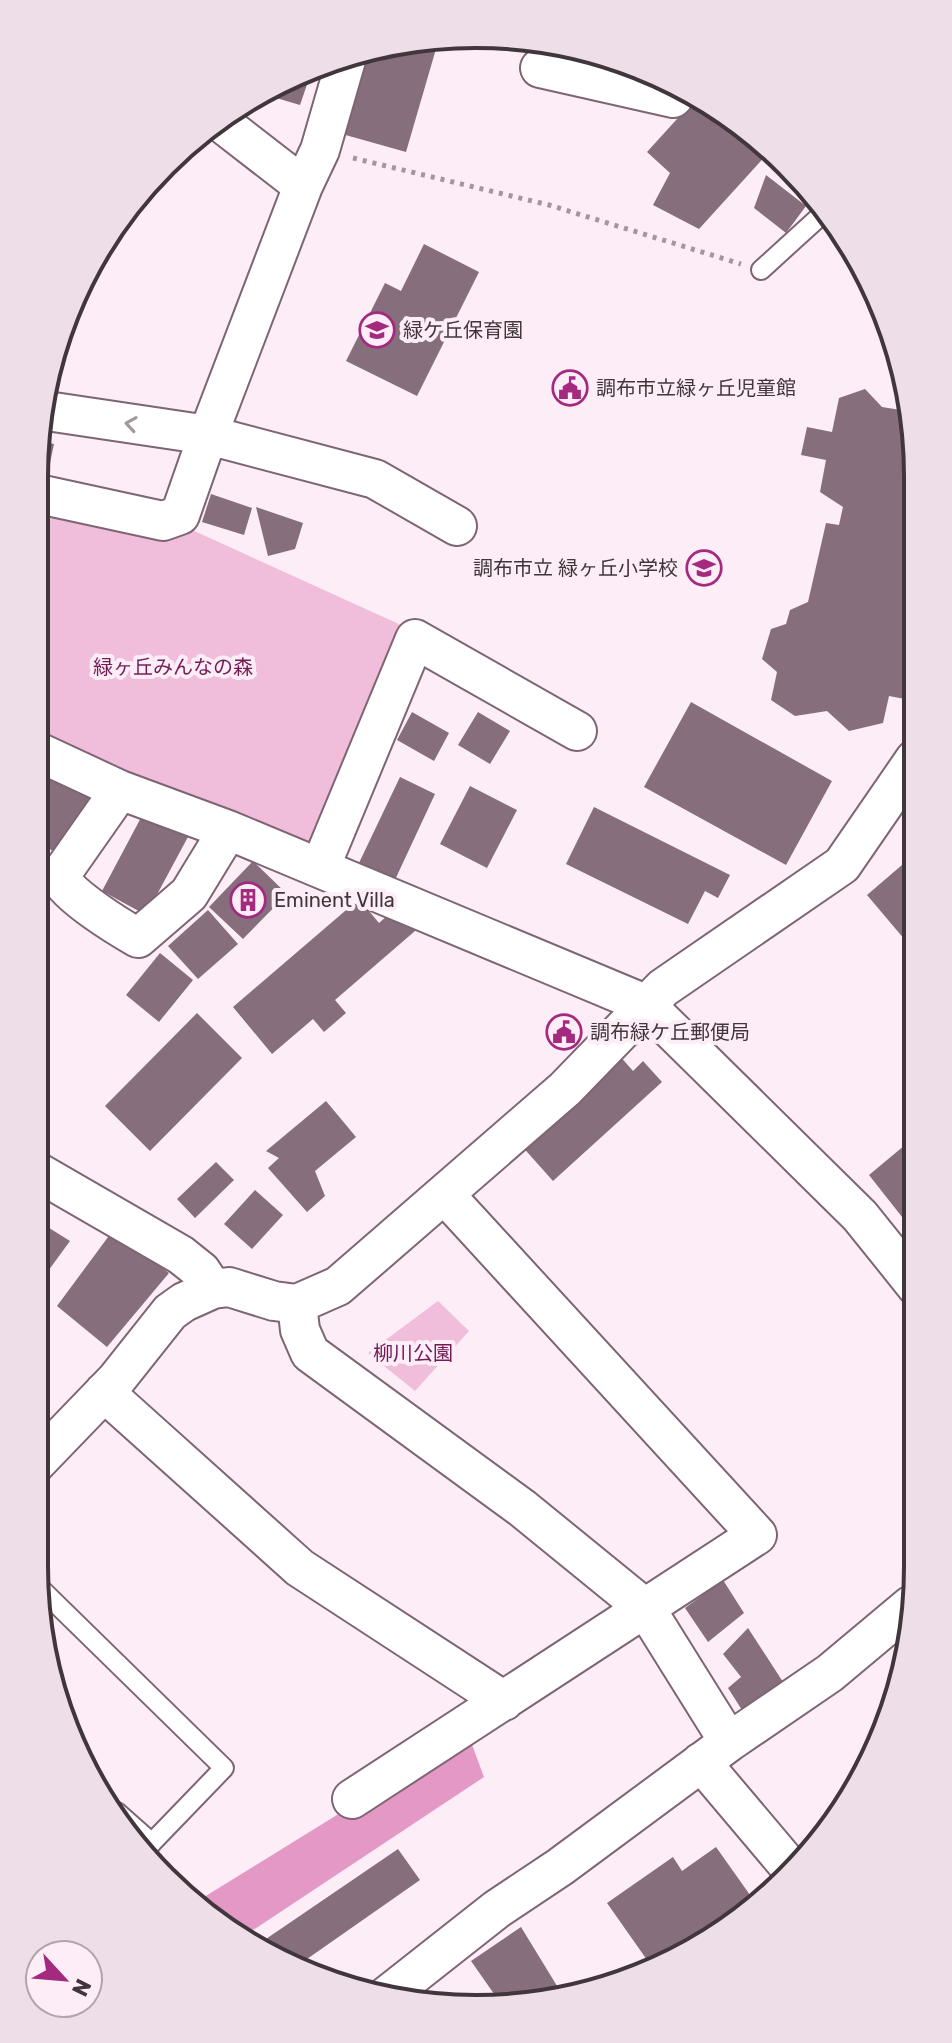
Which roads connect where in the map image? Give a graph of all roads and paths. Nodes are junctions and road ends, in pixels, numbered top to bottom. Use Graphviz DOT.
graph roads {
  1 [pos="540,68"];
  2 [pos="343,69"];
  3 [pos="674,97"];
  4 [pos="227,127"];
  5 [pos="320,150"];
  6 [pos="303,186"];
  7 [pos="820,221"];
  8 [pos="761,270"];
  9 [pos="53,412"];
  10 [pos="208,435"];
  11 [pos="48,496"];
  12 [pos="457,526"];
  13 [pos="577,731"];
  14 [pos="48,757"];
  15 [pos="904,775"];
  16 [pos="120,790"];
  17 [pos="228,830"];
  18 [pos="320,868"];
  19 [pos="645,1004"];
  20 [pos="48,1178"];
  21 [pos="445,1195"];
  22 [pos="904,1271"];
  23 [pos="213,1289"];
  24 [pos="297,1304"];
  25 [pos="104,1392"];
  26 [pos="48,1450"];
  27 [pos="49,1597"];
  28 [pos="646,1609"];
  29 [pos="901,1614"];
  30 [pos="504,1701"];
  31 [pos="715,1752"];
  32 [pos="352,1799"];
  33 [pos="150,1844"];
  34 [pos="787,1861"];
  35 [pos="397,1988"];
  1 -- 3 [label="street"];
  2 -- 5 [label="street"];
  4 -- 6 [label="street"];
  5 -- 6 [label="street"];
  5 -- 8 [label="path"];
  6 -- 10 [label="street"];
  7 -- 8 [label="lane"];
  10 -- 9 [label="street, one-way"];
  10 -- 11 [label="street"];
  10 -- 12 [label="street"];
  13 -- 18 [label="street"];
  14 -- 16 [label="street"];
  15 -- 19 [label="street"];
  16 -- 17 [label="street"];
  16 -- 17 [label="street"];
  17 -- 18 [label="street"];
  18 -- 19 [label="street"];
  19 -- 21 [label="street"];
  19 -- 22 [label="street"];
  20 -- 23 [label="street"];
  21 -- 24 [label="street"];
  21 -- 28 [label="street"];
  23 -- 24 [label="street"];
  23 -- 25 [label="street"];
  24 -- 28 [label="street"];
  25 -- 26 [label="street"];
  25 -- 30 [label="street"];
  27 -- 33 [label="lane"];
  28 -- 30 [label="street"];
  28 -- 31 [label="street"];
  29 -- 31 [label="street"];
  30 -- 32 [label="street"];
  31 -- 34 [label="street"];
  31 -- 35 [label="street"];
}
